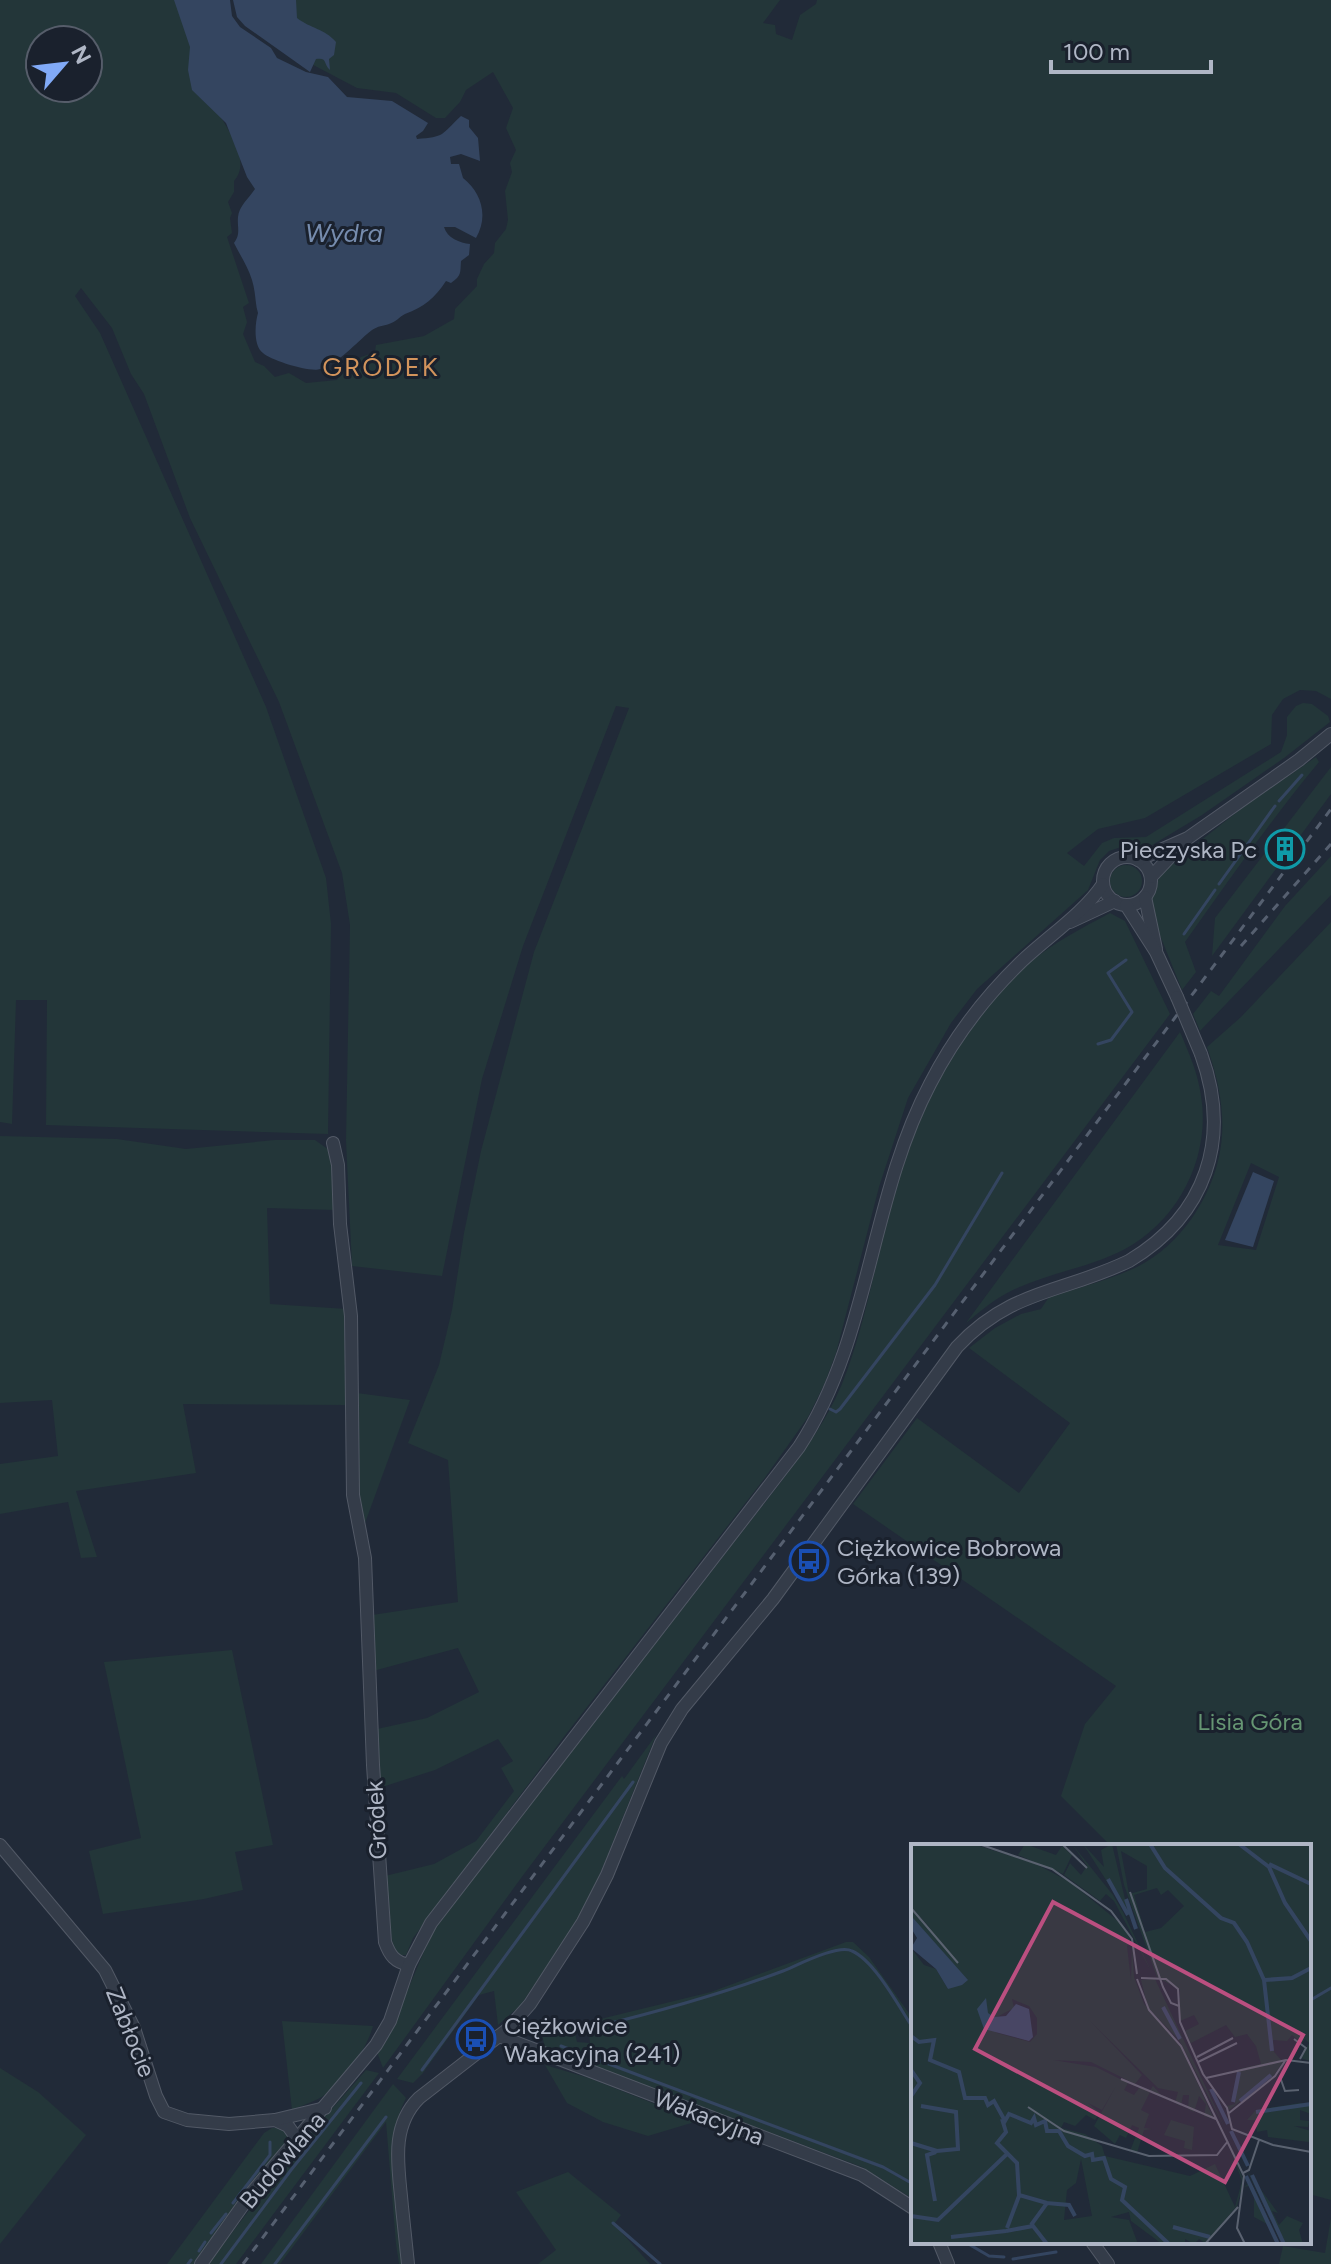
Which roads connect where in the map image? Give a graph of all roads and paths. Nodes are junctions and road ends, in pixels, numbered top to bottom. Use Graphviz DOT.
graph roads {
  1 [pos="1331,734"];
  2 [pos="1188,838"];
  3 [pos="1138,860"];
  4 [pos="1151,877"];
  5 [pos="1103,884"];
  6 [pos="1145,897"];
  7 [pos="1120,903"];
  8 [pos="1067,923"];
  9 [pos="1156,952"];
  10 [pos="333,1143"];
  11 [pos="0,1845"];
  12 [pos="409,1965"];
  13 [pos="499,2036"];
  14 [pos="325,2108"];
  15 [pos="275,2120"];
  16 [pos="298,2140"];
  17 [pos="911,2207"];
  18 [pos="940,2244"];
  19 [pos="1093,2244"];
  20 [pos="201,2264"];
  21 [pos="408,2264"];
  22 [pos="948,2264"];
  23 [pos="1108,2264"];
  1 -- 2 [label="street"];
  2 -- 3 [label="street"];
  2 -- 4 [label="street"];
  3 -- 4 [label="street"];
  3 -- 5 [label="street"];
  4 -- 6 [label="street"];
  5 -- 7 [label="street"];
  5 -- 8 [label="street"];
  6 -- 7 [label="street"];
  6 -- 9 [label="street"];
  7 -- 8 [label="street"];
  7 -- 9 [label="street"];
  8 -- 12 [label="street"];
  9 -- 13 [label="street, bridge"];
  10 -- 12 [label="street, Gródek"];
  11 -- 15 [label="street, Zabłocie"];
  12 -- 14 [label="street, Budowlana"];
  13 -- 17 [label="street, Wakacyjna"];
  13 -- 21 [label="street"];
  14 -- 15 [label="street"];
  14 -- 16 [label="street, Budowlana"];
  15 -- 16 [label="street"];
  16 -- 20 [label="street, Budowlana"];
  18 -- 22 [label="street"];
  19 -- 23 [label="street"];
}
